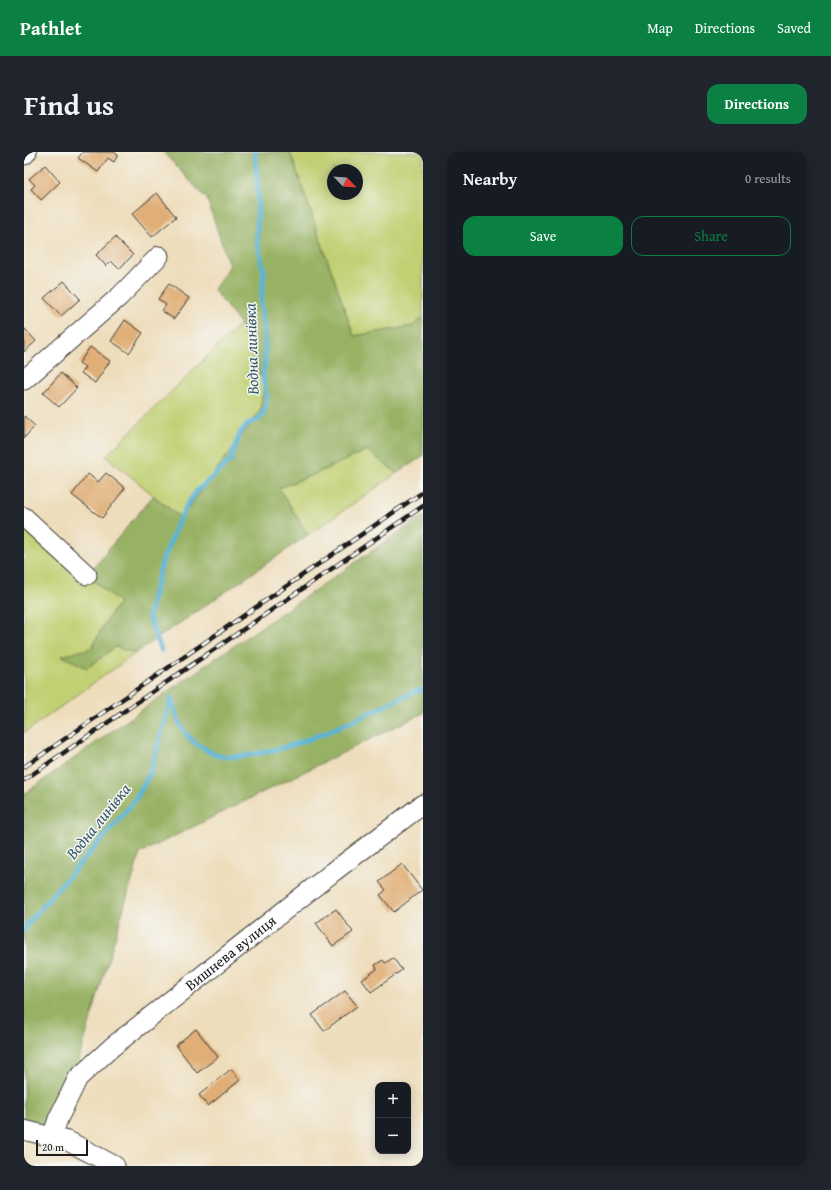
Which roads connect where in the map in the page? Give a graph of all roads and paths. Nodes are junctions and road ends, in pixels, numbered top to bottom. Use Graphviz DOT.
graph roads {
  1 [pos="27,152"];
  2 [pos="24,155"];
  3 [pos="159,256"];
  4 [pos="24,380"];
  5 [pos="24,517"];
  6 [pos="87,575"];
  7 [pos="423,804"];
  8 [pos="24,1130"];
  9 [pos="52,1137"];
  10 [pos="115,1166"];
  1 -- 2 [label="street"];
  3 -- 4 [label="street"];
  5 -- 6 [label="street"];
  7 -- 9 [label="street, Вишнева вулиця"];
  8 -- 9 [label="street"];
  9 -- 10 [label="street"];
}
